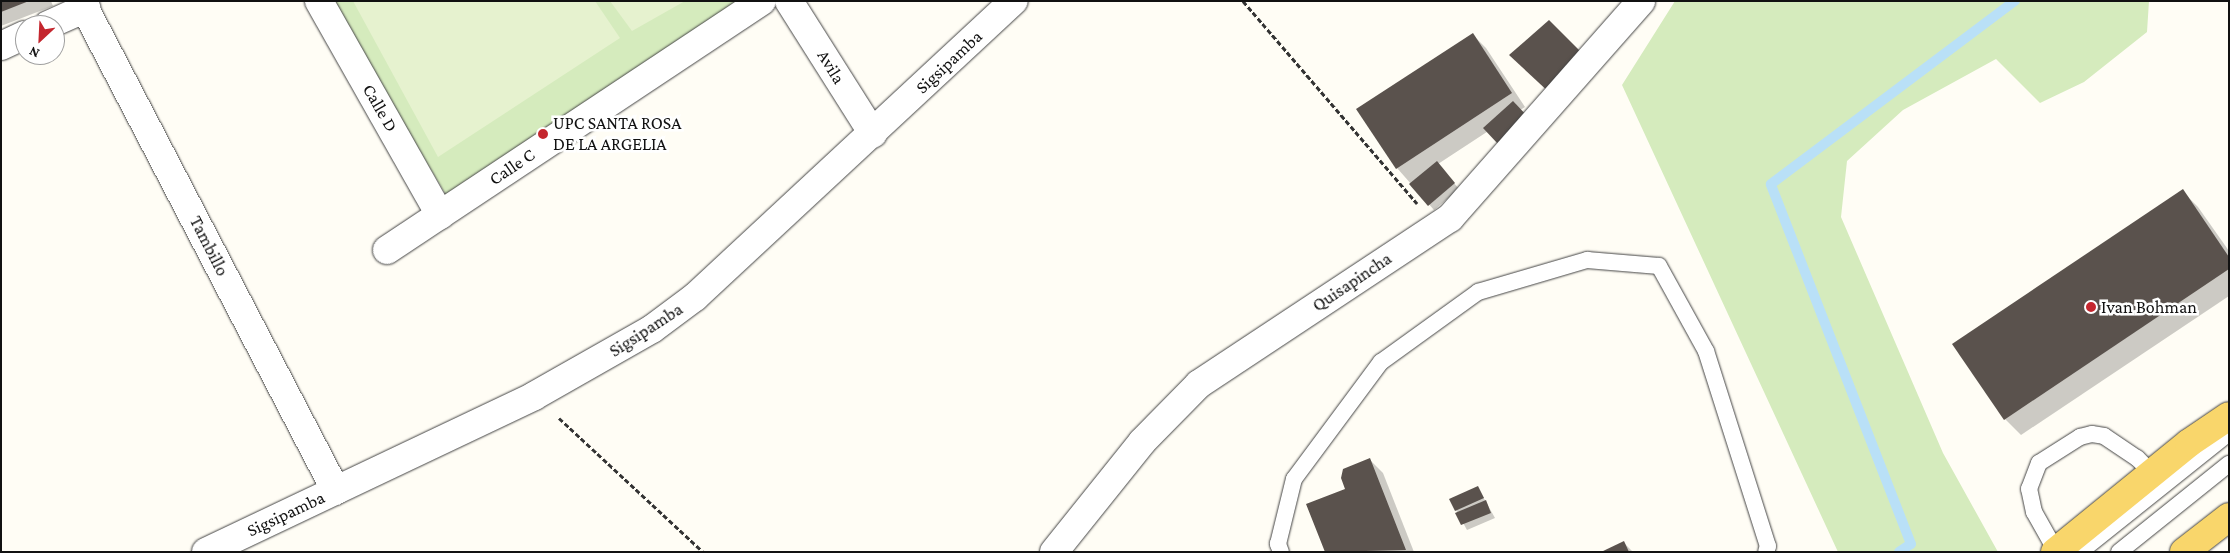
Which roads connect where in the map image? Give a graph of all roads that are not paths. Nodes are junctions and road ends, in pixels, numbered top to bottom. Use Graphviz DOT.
graph roads {
  1 [pos="319,1"];
  2 [pos="762,1"];
  3 [pos="789,1"];
  4 [pos="1014,1"];
  5 [pos="1641,1"];
  6 [pos="84,5"];
  7 [pos="65,16"];
  8 [pos="15,40"];
  9 [pos="1,46"];
  10 [pos="873,134"];
  11 [pos="440,215"];
  12 [pos="387,250"];
  13 [pos="2229,416"];
  14 [pos="2229,433"];
  15 [pos="2229,464"];
  16 [pos="2152,473"];
  17 [pos="336,491"];
  18 [pos="2229,517"];
  19 [pos="2064,551"];
  20 [pos="206,552"];
  21 [pos="1054,552"];
  22 [pos="1281,552"];
  23 [pos="1766,552"];
  24 [pos="2119,552"];
  25 [pos="2184,552"];
  1 -- 11 [label="street, Calle D"];
  2 -- 11 [label="street, Calle C"];
  3 -- 10 [label="street, Avila"];
  4 -- 10 [label="street, Sigsipamba"];
  5 -- 21 [label="street, Quisapincha"];
  6 -- 7 [label="street"];
  6 -- 17 [label="street, Tambillo"];
  8 -- 9 [label="street"];
  10 -- 17 [label="street, Sigsipamba"];
  11 -- 12 [label="street, Calle C"];
  13 -- 16 [label="main road"];
  14 -- 19 [label="lane"];
  15 -- 24 [label="lane"];
  16 -- 19 [label="main road"];
  16 -- 19 [label="lane"];
  17 -- 20 [label="street, Sigsipamba"];
  18 -- 25 [label="main road"];
  22 -- 23 [label="lane"];
}
